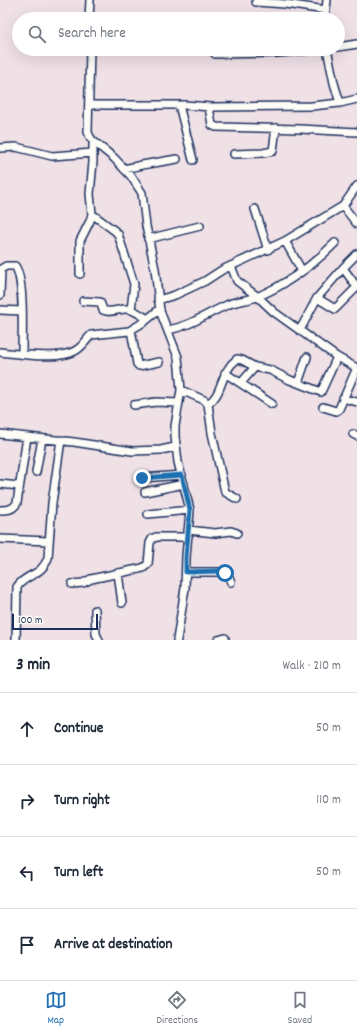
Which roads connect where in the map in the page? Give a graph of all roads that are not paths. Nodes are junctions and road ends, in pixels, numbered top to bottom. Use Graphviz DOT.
graph roads {
  1 [pos="90,0"];
  2 [pos="327,0"];
  3 [pos="256,2"];
  4 [pos="326,10"];
  5 [pos="90,12"];
  6 [pos="357,44"];
  7 [pos="345,46"];
  8 [pos="90,56"];
  9 [pos="328,56"];
  10 [pos="357,100"];
  11 [pos="340,103"];
  12 [pos="89,105"];
  13 [pos="179,105"];
  14 [pos="209,107"];
  15 [pos="276,128"];
  16 [pos="357,132"];
  17 [pos="93,141"];
  18 [pos="0,148"];
  19 [pos="93,153"];
  20 [pos="234,154"];
  21 [pos="177,160"];
  22 [pos="193,160"];
  23 [pos="124,169"];
  24 [pos="357,186"];
  25 [pos="343,206"];
  26 [pos="255,208"];
  27 [pos="92,214"];
  28 [pos="357,224"];
  29 [pos="200,226"];
  30 [pos="148,239"];
  31 [pos="284,241"];
  32 [pos="335,244"];
  33 [pos="268,250"];
  34 [pos="357,254"];
  35 [pos="231,266"];
  36 [pos="343,268"];
  37 [pos="302,271"];
  38 [pos="80,274"];
  39 [pos="357,287"];
  40 [pos="0,295"];
  41 [pos="258,297"];
  42 [pos="318,298"];
  43 [pos="158,300"];
  44 [pos="83,301"];
  45 [pos="160,309"];
  46 [pos="0,310"];
  47 [pos="131,310"];
  48 [pos="21,311"];
  49 [pos="148,319"];
  50 [pos="131,330"];
  51 [pos="168,330"];
  52 [pos="300,330"];
  53 [pos="0,352"];
  54 [pos="22,354"];
  55 [pos="307,357"];
  56 [pos="337,357"];
  57 [pos="160,362"];
  58 [pos="254,367"];
  59 [pos="225,373"];
  60 [pos="241,383"];
  61 [pos="298,384"];
  62 [pos="181,390"];
  63 [pos="343,398"];
  64 [pos="357,402"];
  65 [pos="178,403"];
  66 [pos="208,404"];
  67 [pos="272,404"];
  68 [pos="134,405"];
  69 [pos="323,407"];
  70 [pos="0,434"];
  71 [pos="27,437"];
  72 [pos="42,438"];
  73 [pos="61,440"];
  74 [pos="176,447"];
  75 [pos="36,472"];
  76 [pos="182,475"];
  77 [pos="142,478"];
  78 [pos="0,484"];
  79 [pos="184,484"];
  80 [pos="19,486"];
  81 [pos="145,492"];
  82 [pos="237,500"];
  83 [pos="0,510"];
  84 [pos="190,510"];
  85 [pos="148,514"];
  86 [pos="237,532"];
  87 [pos="188,534"];
  88 [pos="0,539"];
  89 [pos="49,541"];
  90 [pos="186,572"];
  91 [pos="118,573"];
  92 [pos="231,582"];
  93 [pos="72,584"];
  94 [pos="122,603"];
  95 [pos="95,610"];
  96 [pos="16,640"];
  97 [pos="99,640"];
  98 [pos="177,640"];
  1 -- 5 [label="street"];
  2 -- 4 [label="street"];
  3 -- 4 [label="street"];
  6 -- 7 [label="street"];
  8 -- 12 [label="street"];
  9 -- 11 [label="street"];
  10 -- 11 [label="street"];
  11 -- 14 [label="street"];
  12 -- 13 [label="street"];
  12 -- 17 [label="street"];
  13 -- 14 [label="street"];
  13 -- 22 [label="street"];
  14 -- 15 [label="street"];
  15 -- 16 [label="street"];
  15 -- 20 [label="street"];
  17 -- 19 [label="street"];
  17 -- 23 [label="street"];
  18 -- 19 [label="street"];
  19 -- 27 [label="street"];
  21 -- 23 [label="street"];
  23 -- 30 [label="street"];
  24 -- 25 [label="street"];
  25 -- 28 [label="street"];
  25 -- 31 [label="street"];
  26 -- 33 [label="street"];
  27 -- 38 [label="street"];
  27 -- 47 [label="street"];
  29 -- 30 [label="street"];
  30 -- 43 [label="street"];
  31 -- 33 [label="street"];
  31 -- 37 [label="street"];
  32 -- 37 [label="street"];
  33 -- 35 [label="street"];
  34 -- 36 [label="street"];
  35 -- 41 [label="street"];
  35 -- 43 [label="street"];
  36 -- 39 [label="street"];
  36 -- 42 [label="street"];
  37 -- 41 [label="street"];
  39 -- 42 [label="street"];
  40 -- 48 [label="street"];
  41 -- 51 [label="street"];
  41 -- 52 [label="street"];
  42 -- 52 [label="street"];
  43 -- 45 [label="street"];
  44 -- 47 [label="street"];
  45 -- 49 [label="street"];
  45 -- 51 [label="street"];
  46 -- 48 [label="street"];
  47 -- 49 [label="street"];
  48 -- 54 [label="street"];
  49 -- 50 [label="street"];
  50 -- 54 [label="street"];
  50 -- 57 [label="street"];
  51 -- 62 [label="street"];
  52 -- 56 [label="street"];
  53 -- 54 [label="street"];
  55 -- 61 [label="street"];
  56 -- 61 [label="street"];
  56 -- 63 [label="street"];
  58 -- 59 [label="street"];
  58 -- 60 [label="street"];
  58 -- 61 [label="street"];
  59 -- 60 [label="street"];
  59 -- 66 [label="street"];
  60 -- 67 [label="street"];
  62 -- 65 [label="street"];
  62 -- 66 [label="street"];
  63 -- 64 [label="street"];
  63 -- 69 [label="street"];
  65 -- 68 [label="street"];
  65 -- 74 [label="street"];
  66 -- 82 [label="street"];
  70 -- 71 [label="street"];
  71 -- 72 [label="street"];
  71 -- 80 [label="street"];
  72 -- 73 [label="street"];
  72 -- 75 [label="street"];
  73 -- 74 [label="street"];
  73 -- 89 [label="street"];
  74 -- 76 [label="street"];
  76 -- 77 [label="street"];
  76 -- 79 [label="street"];
  78 -- 80 [label="street"];
  79 -- 81 [label="street"];
  79 -- 84 [label="street"];
  80 -- 83 [label="street"];
  84 -- 85 [label="street"];
  84 -- 87 [label="street"];
  86 -- 87 [label="street"];
  87 -- 90 [label="street"];
  87 -- 91 [label="street"];
  88 -- 89 [label="street"];
  89 -- 96 [label="street"];
  90 -- 92 [label="street"];
  90 -- 98 [label="street"];
  91 -- 93 [label="street"];
  91 -- 94 [label="street"];
  95 -- 97 [label="street"];
}
